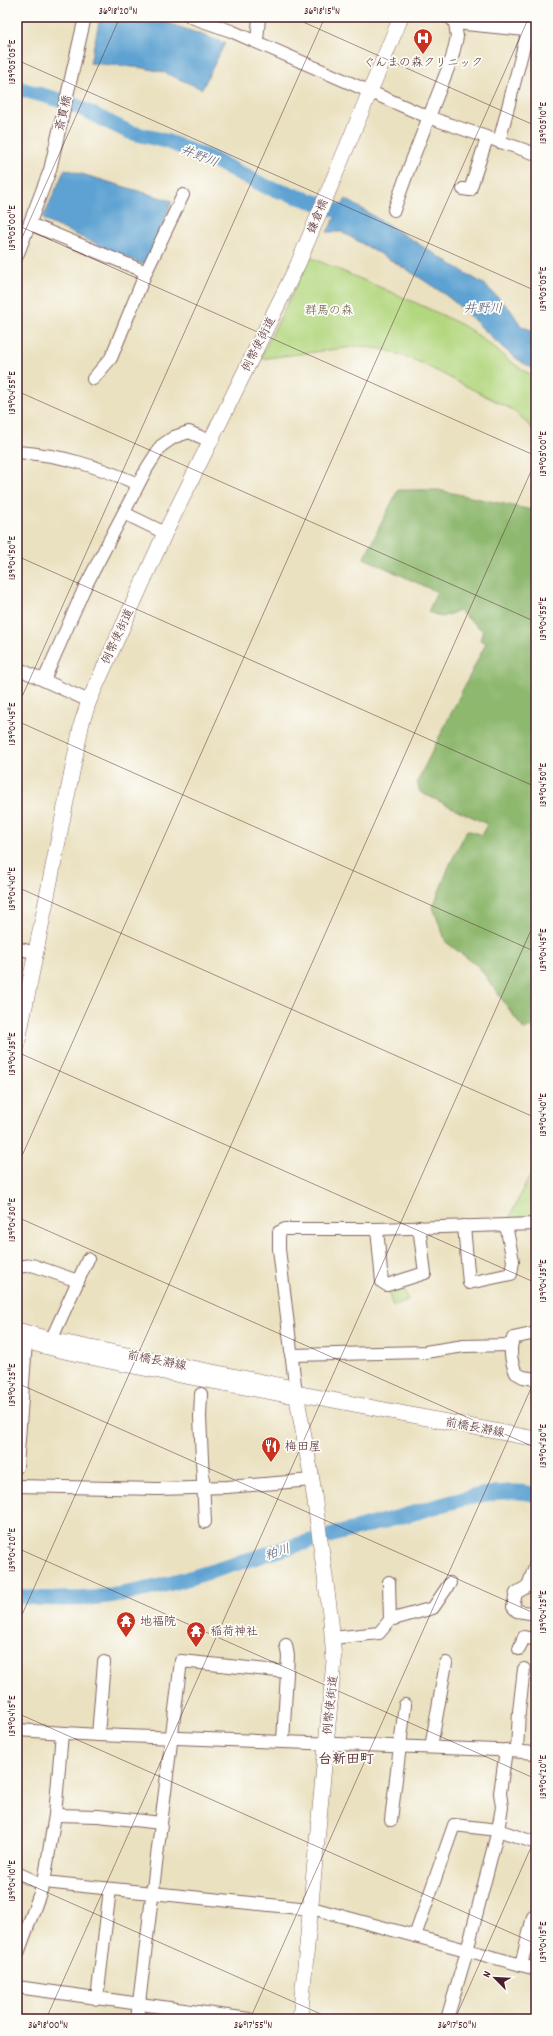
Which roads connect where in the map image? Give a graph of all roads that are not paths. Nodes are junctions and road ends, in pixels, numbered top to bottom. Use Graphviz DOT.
graph roads {
  1 [pos="85,17"];
  2 [pos="191,17"];
  3 [pos="259,17"];
  4 [pos="400,17"];
  5 [pos="453,20"];
  6 [pos="532,31"];
  7 [pos="257,42"];
  8 [pos="370,91"];
  9 [pos="428,118"];
  10 [pos="487,138"];
  11 [pos="499,142"];
  12 [pos="536,154"];
  13 [pos="463,189"];
  14 [pos="183,195"];
  15 [pos="394,210"];
  16 [pos="30,224"];
  17 [pos="302,255"];
  18 [pos="17,256"];
  19 [pos="146,272"];
  20 [pos="93,379"];
  21 [pos="210,441"];
  22 [pos="17,452"];
  23 [pos="138,484"];
  24 [pos="124,513"];
  25 [pos="165,533"];
  26 [pos="17,668"];
  27 [pos="44,680"];
  28 [pos="89,701"];
  29 [pos="17,948"];
  30 [pos="36,954"];
  31 [pos="17,1046"];
  32 [pos="536,1224"];
  33 [pos="464,1226"];
  34 [pos="506,1226"];
  35 [pos="419,1227"];
  36 [pos="377,1229"];
  37 [pos="88,1259"];
  38 [pos="17,1267"];
  39 [pos="78,1281"];
  40 [pos="17,1330"];
  41 [pos="536,1333"];
  42 [pos="51,1340"];
  43 [pos="22,1341"];
  44 [pos="511,1345"];
  45 [pos="292,1355"];
  46 [pos="536,1379"];
  47 [pos="296,1393"];
  48 [pos="201,1394"];
  49 [pos="536,1439"];
  50 [pos="17,1467"];
  51 [pos="312,1480"];
  52 [pos="17,1486"];
  53 [pos="204,1487"];
  54 [pos="205,1522"];
  55 [pos="535,1566"];
  56 [pos="389,1582"];
  57 [pos="450,1583"];
  58 [pos="536,1614"];
  59 [pos="390,1620"];
  60 [pos="333,1638"];
  61 [pos="536,1640"];
  62 [pos="286,1645"];
  63 [pos="519,1649"];
  64 [pos="104,1662"];
  65 [pos="446,1663"];
  66 [pos="524,1669"];
  67 [pos="287,1672"];
  68 [pos="405,1705"];
  69 [pos="17,1730"];
  70 [pos="62,1733"];
  71 [pos="98,1735"];
  72 [pos="172,1738"];
  73 [pos="283,1741"];
  74 [pos="326,1743"];
  75 [pos="400,1746"];
  76 [pos="431,1747"];
  77 [pos="512,1751"];
  78 [pos="536,1753"];
  79 [pos="55,1814"];
  80 [pos="391,1820"];
  81 [pos="161,1823"];
  82 [pos="498,1830"];
  83 [pos="536,1843"];
  84 [pos="17,1873"];
  85 [pos="44,1883"];
  86 [pos="110,1889"];
  87 [pos="152,1893"];
  88 [pos="311,1909"];
  89 [pos="536,1918"];
  90 [pos="415,1936"];
  91 [pos="467,1951"];
  92 [pos="17,1956"];
  93 [pos="521,1965"];
  94 [pos="536,1969"];
  95 [pos="17,1987"];
  96 [pos="97,1999"];
  97 [pos="139,2004"];
  98 [pos="137,2019"];
  99 [pos="249,2019"];
  100 [pos="300,2019"];
  101 [pos="447,2019"];
  1 -- 16 [label="street, 斎貫橋"];
  2 -- 7 [label="street"];
  3 -- 7 [label="street"];
  4 -- 8 [label="main road"];
  5 -- 6 [label="street"];
  5 -- 9 [label="street"];
  6 -- 11 [label="street"];
  7 -- 8 [label="street"];
  8 -- 9 [label="street"];
  8 -- 17 [label="main road, 鎌倉橋"];
  9 -- 10 [label="street"];
  9 -- 15 [label="street"];
  10 -- 11 [label="street"];
  10 -- 13 [label="street"];
  11 -- 12 [label="street"];
  14 -- 19 [label="street"];
  16 -- 18 [label="street, 斎貫橋"];
  16 -- 19 [label="street"];
  17 -- 21 [label="main road, 例幣使街道"];
  19 -- 20 [label="street"];
  21 -- 23 [label="street"];
  21 -- 25 [label="main road, 例幣使街道"];
  22 -- 23 [label="street"];
  23 -- 24 [label="street"];
  24 -- 25 [label="street"];
  24 -- 27 [label="street"];
  25 -- 28 [label="main road, 例幣使街道"];
  26 -- 27 [label="street"];
  27 -- 28 [label="street"];
  28 -- 30 [label="main road, 例幣使街道"];
  29 -- 30 [label="street"];
  30 -- 31 [label="main road, 例幣使街道"];
  32 -- 34 [label="street"];
  33 -- 34 [label="street"];
  33 -- 34 [label="street"];
  33 -- 35 [label="street"];
  35 -- 36 [label="street"];
  35 -- 36 [label="street"];
  36 -- 45 [label="street"];
  37 -- 39 [label="street"];
  38 -- 39 [label="street"];
  39 -- 42 [label="street"];
  40 -- 42 [label="main road, 前橋長瀞線"];
  41 -- 44 [label="street"];
  42 -- 47 [label="main road, 前橋長瀞線"];
  43 -- 47 [label="main road, 前橋長瀞線"];
  43 -- 50 [label="street"];
  44 -- 45 [label="street"];
  44 -- 46 [label="street"];
  45 -- 47 [label="street"];
  47 -- 49 [label="main road, 前橋長瀞線"];
  47 -- 51 [label="main road, 例幣使街道"];
  48 -- 53 [label="street"];
  51 -- 53 [label="street"];
  51 -- 60 [label="main road, 例幣使街道"];
  52 -- 53 [label="street"];
  53 -- 54 [label="street"];
  55 -- 58 [label="street"];
  56 -- 59 [label="street"];
  57 -- 59 [label="street"];
  59 -- 60 [label="street"];
  60 -- 74 [label="main road, 例幣使街道"];
  61 -- 63 [label="street"];
  62 -- 67 [label="street"];
  64 -- 71 [label="street"];
  65 -- 76 [label="street"];
  66 -- 77 [label="street"];
  67 -- 72 [label="street"];
  67 -- 73 [label="street"];
  68 -- 75 [label="street"];
  69 -- 70 [label="street"];
  70 -- 71 [label="street"];
  70 -- 79 [label="street"];
  71 -- 72 [label="street"];
  72 -- 73 [label="street"];
  72 -- 81 [label="street"];
  73 -- 74 [label="street"];
  74 -- 75 [label="street"];
  74 -- 88 [label="main road, 例幣使街道"];
  75 -- 76 [label="street"];
  75 -- 80 [label="street"];
  76 -- 77 [label="street"];
  77 -- 78 [label="street"];
  77 -- 82 [label="street"];
  79 -- 81 [label="street"];
  79 -- 85 [label="street"];
  81 -- 87 [label="street"];
  82 -- 83 [label="street"];
  82 -- 90 [label="street"];
  82 -- 91 [label="street"];
  84 -- 85 [label="street"];
  85 -- 86 [label="street"];
  85 -- 92 [label="street"];
  86 -- 87 [label="street"];
  86 -- 96 [label="street"];
  87 -- 88 [label="street"];
  87 -- 97 [label="street"];
  88 -- 90 [label="street"];
  88 -- 100 [label="main road, 例幣使街道"];
  89 -- 93 [label="street"];
  90 -- 91 [label="street"];
  91 -- 93 [label="street"];
  91 -- 101 [label="street"];
  93 -- 94 [label="street"];
  95 -- 96 [label="street"];
  96 -- 97 [label="street"];
  97 -- 98 [label="street"];
  97 -- 99 [label="street"];
}
